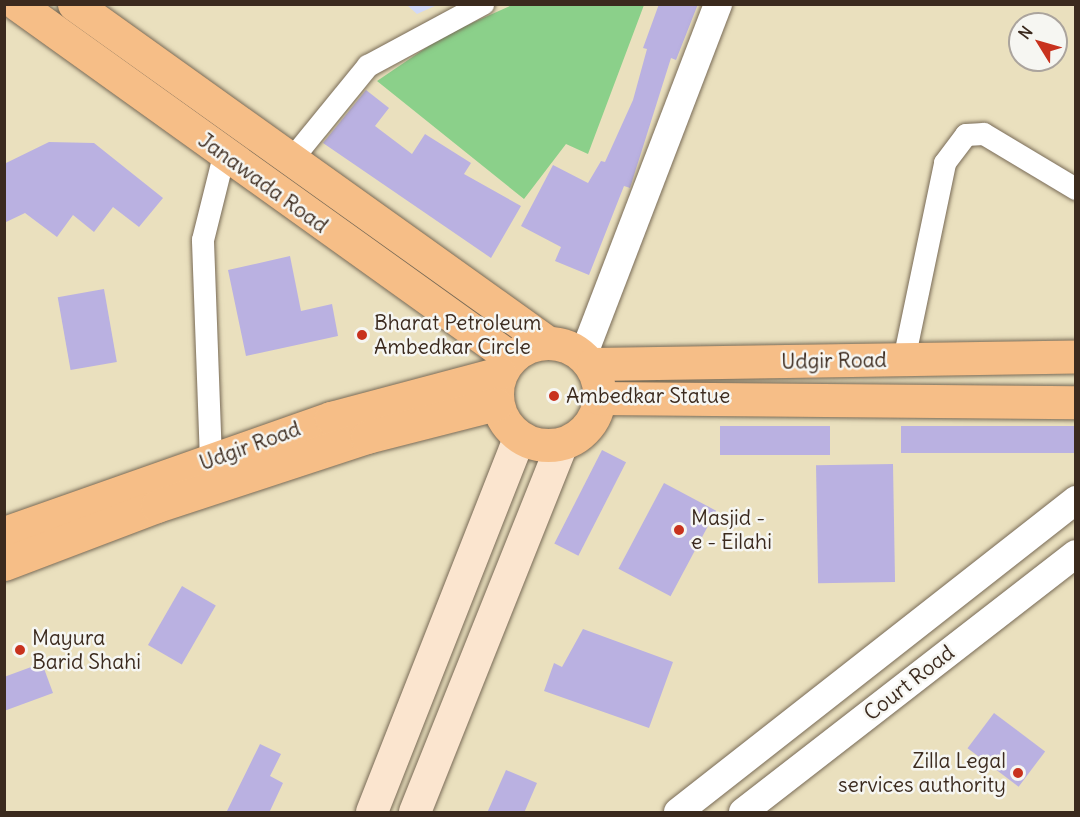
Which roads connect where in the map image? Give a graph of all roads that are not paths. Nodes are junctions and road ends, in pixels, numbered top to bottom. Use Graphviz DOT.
graph roads {
  1 [pos="17,4"];
  2 [pos="483,4"];
  3 [pos="718,4"];
  4 [pos="81,7"];
  5 [pos="224,156"];
  6 [pos="293,158"];
  7 [pos="1076,189"];
  8 [pos="547,342"];
  9 [pos="1076,356"];
  10 [pos="588,360"];
  11 [pos="904,360"];
  12 [pos="502,378"];
  13 [pos="599,398"];
  14 [pos="1076,402"];
  15 [pos="519,438"];
  16 [pos="562,444"];
  17 [pos="211,460"];
  18 [pos="1076,500"];
  19 [pos="4,533"];
  20 [pos="1076,554"];
  21 [pos="4,564"];
  22 [pos="679,812"];
  23 [pos="372,813"];
  24 [pos="415,813"];
  25 [pos="743,813"];
  1 -- 5 [label="main road, Janawada Road"];
  2 -- 6 [label="street"];
  3 -- 10 [label="street"];
  4 -- 6 [label="main road, Janawada Road"];
  5 -- 12 [label="main road, Janawada Road"];
  5 -- 17 [label="street"];
  6 -- 8 [label="main road, Janawada Road"];
  7 -- 11 [label="street"];
  8 -- 10 [label="main road"];
  8 -- 12 [label="main road"];
  9 -- 11 [label="main road, Udgir Road"];
  10 -- 11 [label="main road, Udgir Road"];
  10 -- 13 [label="main road"];
  12 -- 15 [label="main road"];
  12 -- 17 [label="main road, Udgir Road"];
  12 -- 21 [label="main road, Udgir Road"];
  13 -- 14 [label="main road, Udgir Road"];
  13 -- 16 [label="main road"];
  15 -- 16 [label="main road"];
  15 -- 23 [label="main road"];
  16 -- 24 [label="main road"];
  17 -- 19 [label="main road, Udgir Road"];
  18 -- 22 [label="street"];
  20 -- 25 [label="street, Court Road"];
}
